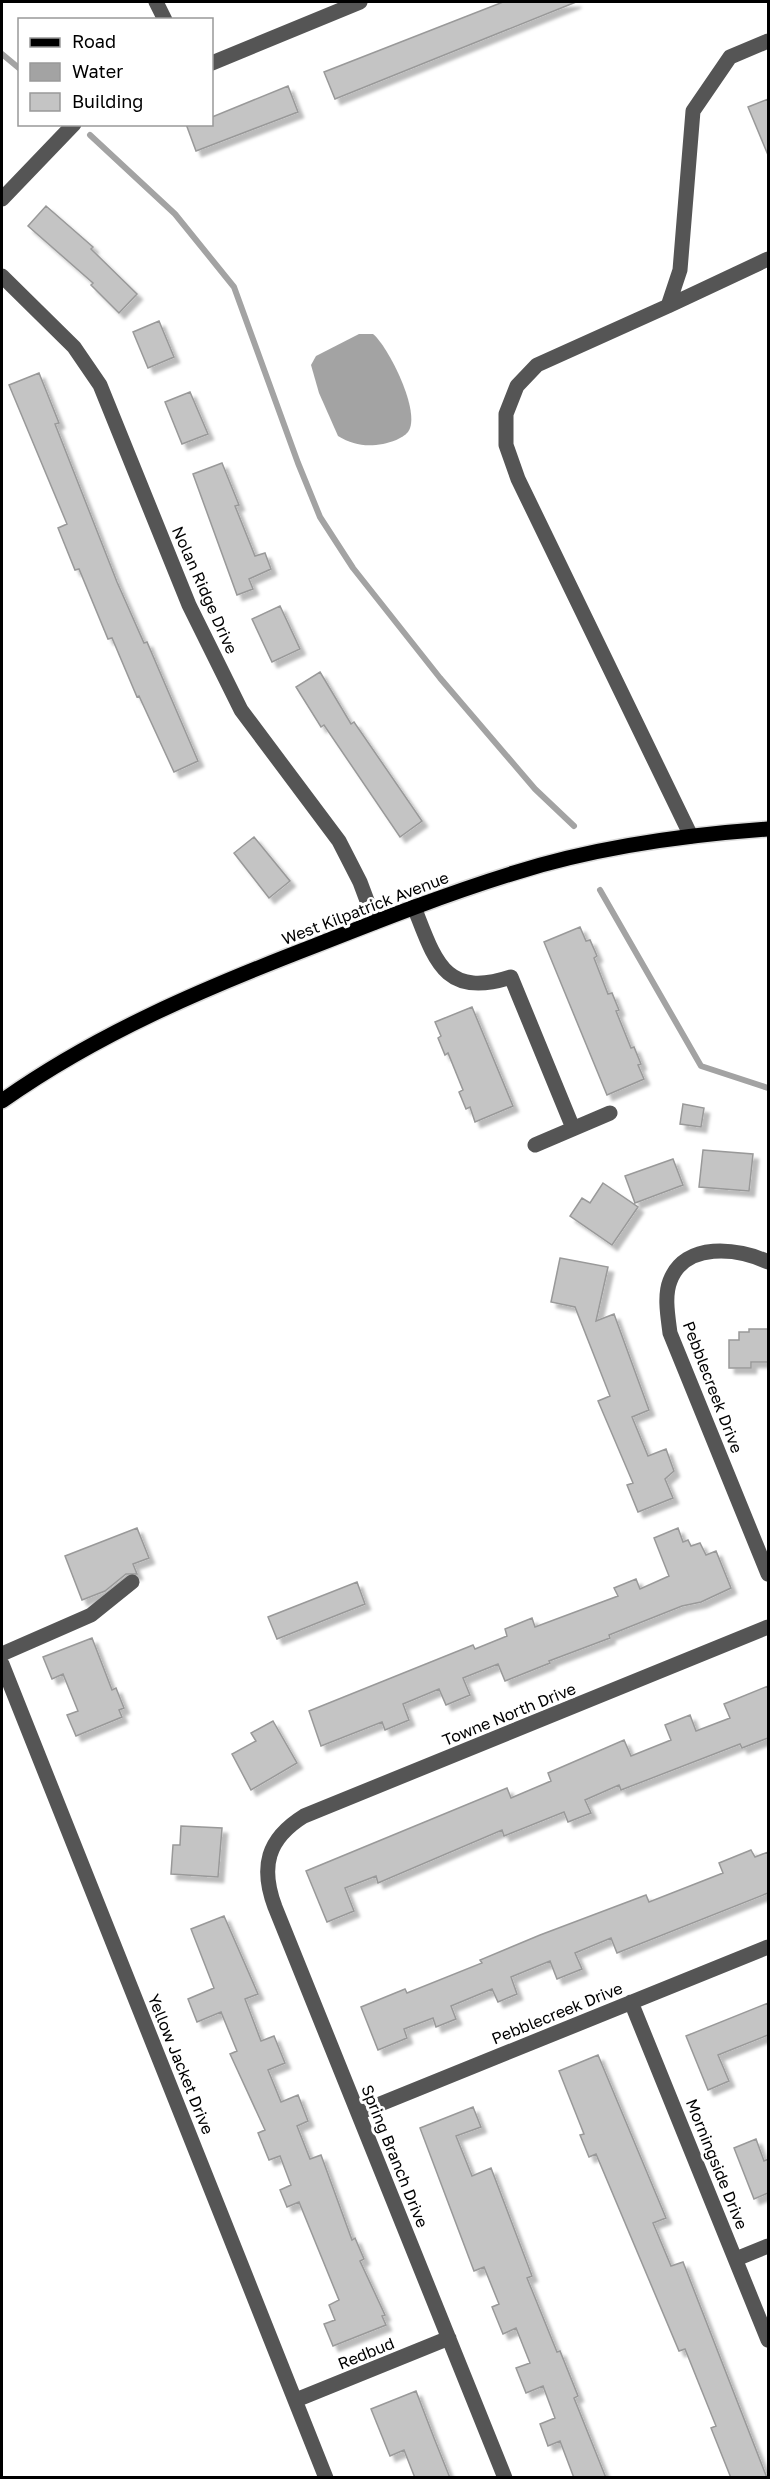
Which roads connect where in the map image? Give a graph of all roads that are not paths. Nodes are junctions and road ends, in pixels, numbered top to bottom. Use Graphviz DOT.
graph roads {
  1 [pos="156,2"];
  2 [pos="360,2"];
  3 [pos="164,18"];
  4 [pos="768,41"];
  5 [pos="213,63"];
  6 [pos="72,126"];
  7 [pos="2,199"];
  8 [pos="768,260"];
  9 [pos="2,276"];
  10 [pos="668,306"];
  11 [pos="768,829"];
  12 [pos="691,837"];
  13 [pos="414,907"];
  14 [pos="375,922"];
  15 [pos="2,1101"];
  16 [pos="610,1113"];
  17 [pos="573,1128"];
  18 [pos="535,1145"];
  19 [pos="768,1262"];
  20 [pos="768,1574"];
  21 [pos="132,1582"];
  22 [pos="768,1627"];
  23 [pos="2,1654"];
  24 [pos="2,1664"];
  25 [pos="275,1846"];
  26 [pos="768,1947"];
  27 [pos="631,2002"];
  28 [pos="358,2113"];
  29 [pos="768,2246"];
  30 [pos="736,2259"];
  31 [pos="449,2338"];
  32 [pos="768,2340"];
  33 [pos="296,2400"];
  34 [pos="326,2478"];
  35 [pos="505,2478"];
  1 -- 3 [label="street"];
  2 -- 5 [label="street"];
  4 -- 10 [label="street"];
  6 -- 7 [label="street"];
  8 -- 10 [label="street"];
  9 -- 14 [label="street, Nolan Ridge Drive"];
  10 -- 12 [label="street"];
  11 -- 12 [label="main road, West Kilpatrick Avenue"];
  12 -- 13 [label="main road, West Kilpatrick Avenue"];
  13 -- 14 [label="main road, West Kilpatrick Avenue"];
  13 -- 17 [label="street"];
  14 -- 15 [label="main road, West Kilpatrick Avenue"];
  16 -- 17 [label="street"];
  17 -- 18 [label="street"];
  19 -- 20 [label="street, Pebblecreek Drive"];
  21 -- 23 [label="street"];
  22 -- 25 [label="street, Towne North Drive"];
  24 -- 33 [label="street, Yellow Jacket Drive"];
  25 -- 28 [label="street, Spring Branch Drive"];
  26 -- 27 [label="street, Pebblecreek Drive"];
  27 -- 28 [label="street, Pebblecreek Drive"];
  27 -- 30 [label="street, Morningside Drive"];
  28 -- 31 [label="street, Spring Branch Drive"];
  29 -- 30 [label="street"];
  30 -- 32 [label="street, Morningside Drive"];
  31 -- 33 [label="street, Redbud"];
  31 -- 35 [label="street, Spring Branch Drive"];
  33 -- 34 [label="street, Yellow Jacket Drive"];
}
